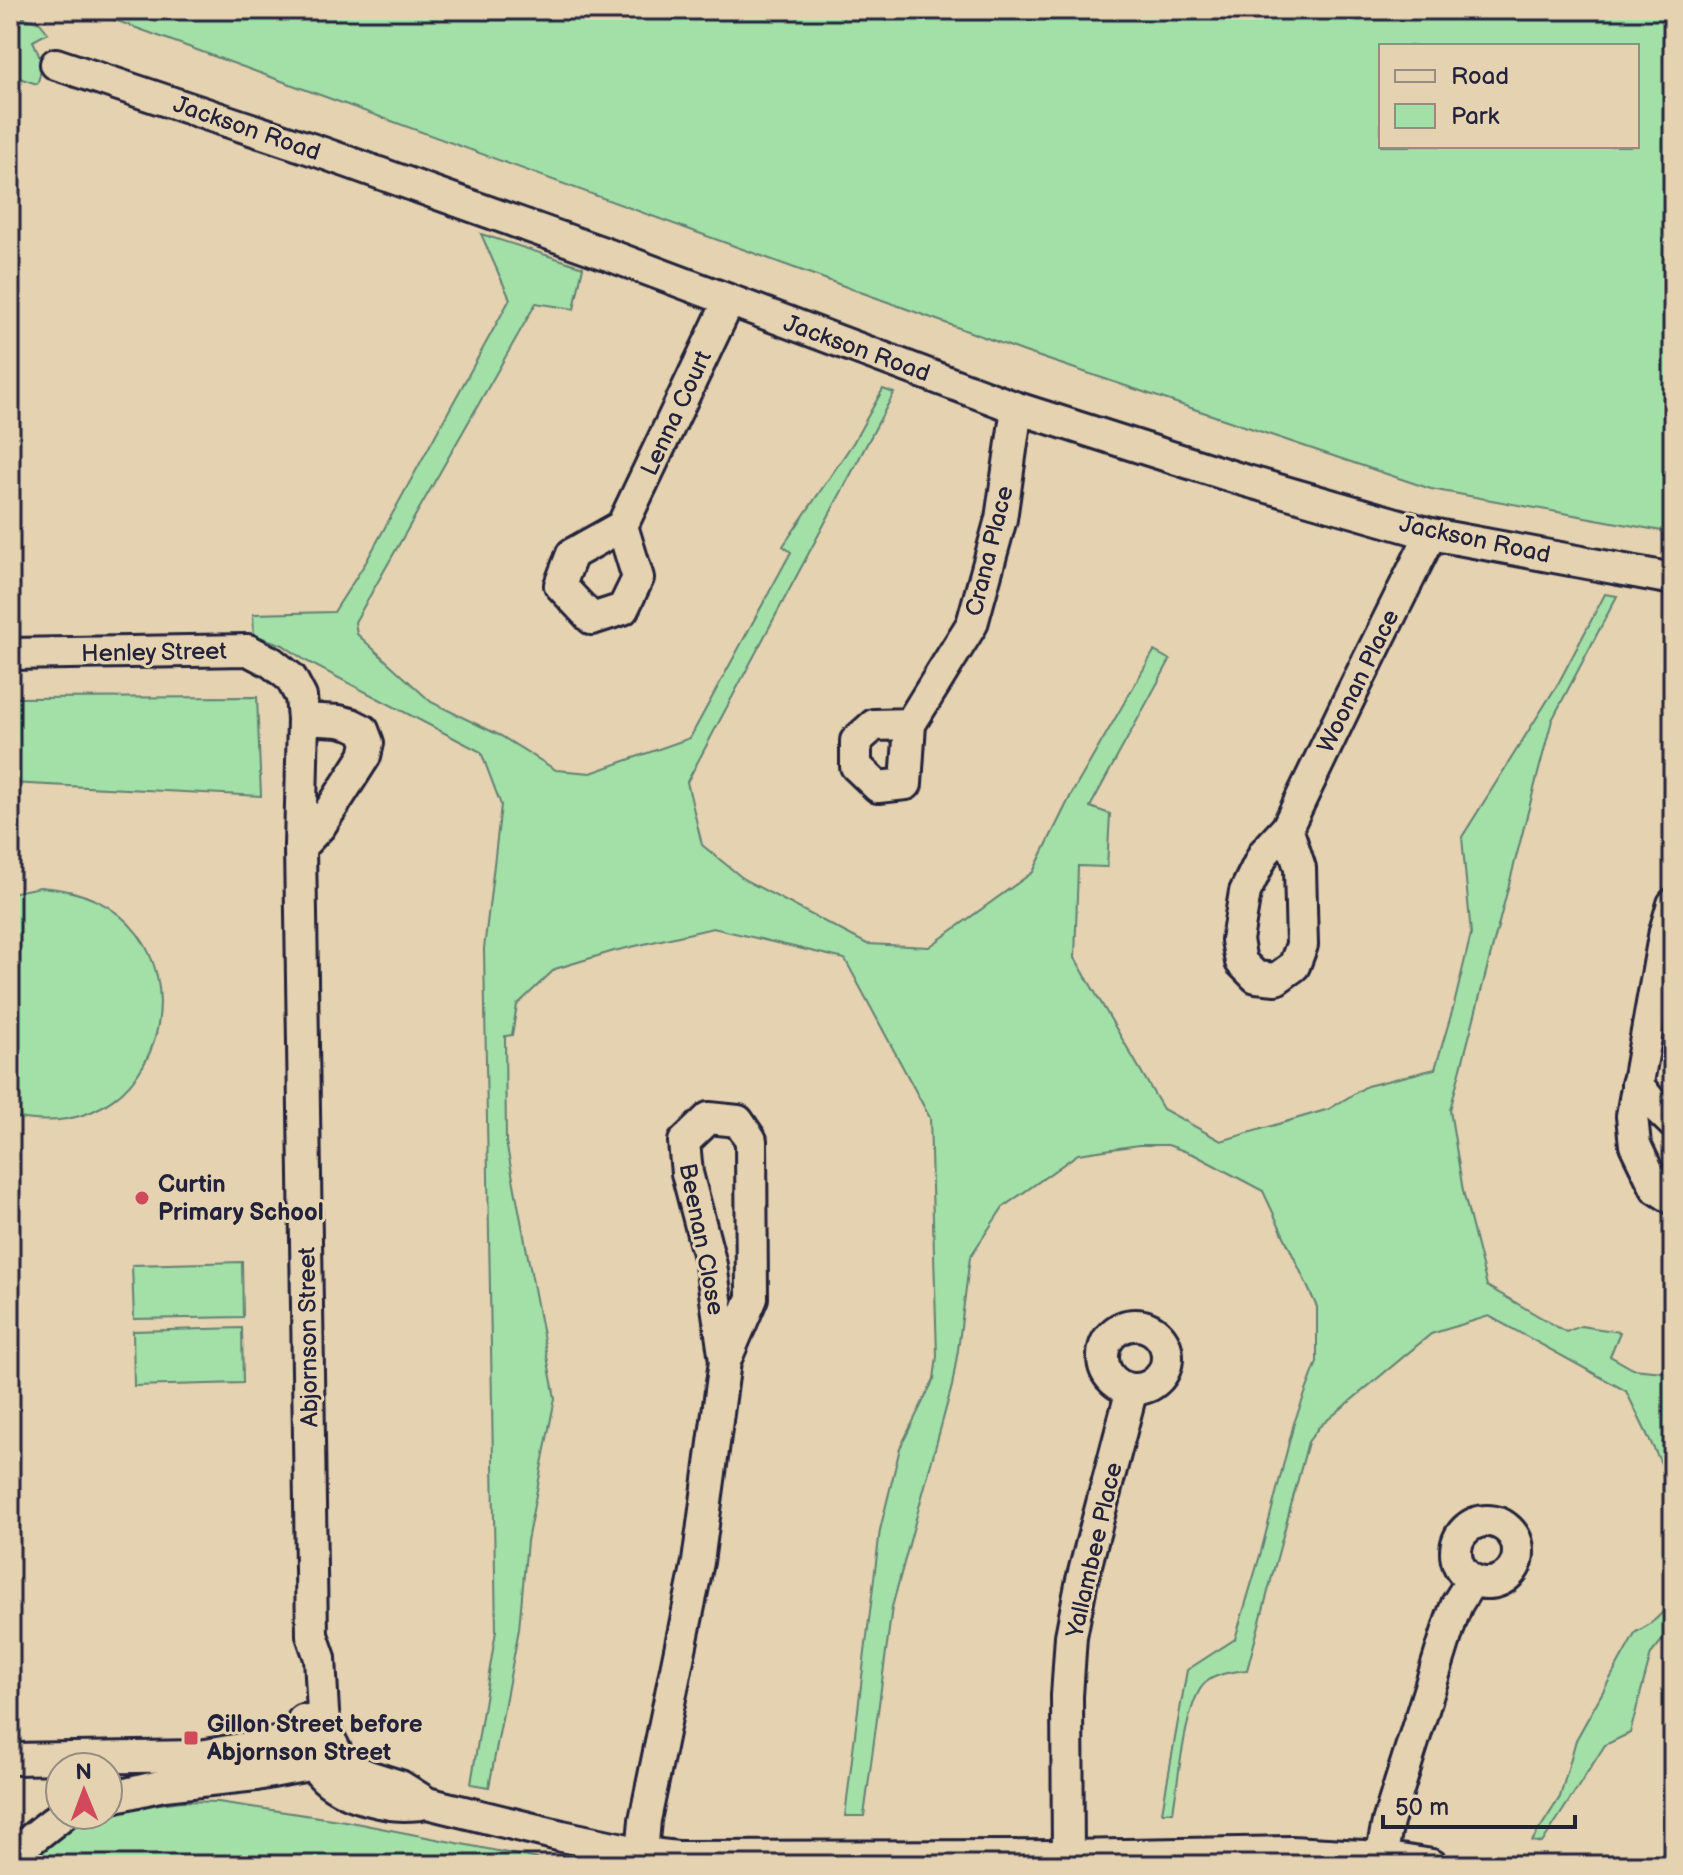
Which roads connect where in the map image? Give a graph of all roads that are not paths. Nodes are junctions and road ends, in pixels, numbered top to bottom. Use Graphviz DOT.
graph roads {
  1 [pos="56,64"];
  2 [pos="729,301"];
  3 [pos="1017,408"];
  4 [pos="622,526"];
  5 [pos="1431,534"];
  6 [pos="1673,579"];
  7 [pos="10,654"];
  8 [pos="291,678"];
  9 [pos="303,719"];
  10 [pos="910,724"];
  11 [pos="1287,828"];
  12 [pos="300,847"];
  13 [pos="1673,904"];
  14 [pos="1637,1084"];
  15 [pos="1673,1123"];
  16 [pos="1673,1199"];
  17 [pos="725,1361"];
  18 [pos="1132,1389"];
  19 [pos="1472,1580"];
  20 [pos="321,1749"];
  21 [pos="10,1759"];
  22 [pos="124,1794"];
  23 [pos="44,1829"];
  24 [pos="10,1850"];
  25 [pos="642,1853"];
  26 [pos="1068,1856"];
  27 [pos="1381,1857"];
  28 [pos="1432,1865"];
  1 -- 2 [label="street, Jackson Road"];
  2 -- 3 [label="street, Jackson Road"];
  2 -- 4 [label="street, Lenna Court"];
  3 -- 5 [label="street, Jackson Road"];
  3 -- 10 [label="street, Crana Place"];
  5 -- 6 [label="street, Jackson Road"];
  5 -- 11 [label="street, Woonan Place"];
  7 -- 8 [label="street, Henley Street"];
  8 -- 9 [label="street, Abjornson Street"];
  9 -- 12 [label="street, Abjornson Street"];
  9 -- 12 [label="street"];
  12 -- 20 [label="street, Abjornson Street"];
  13 -- 14 [label="street"];
  14 -- 15 [label="street"];
  14 -- 16 [label="street"];
  17 -- 17 [label="street, Beenan Close"];
  17 -- 25 [label="street, Beenan Close"];
  18 -- 26 [label="street, Yallambee Place"];
  19 -- 27 [label="street"];
  20 -- 21 [label="street"];
  20 -- 22 [label="street"];
  20 -- 25 [label="street"];
  23 -- 24 [label="street"];
  25 -- 26 [label="street"];
  26 -- 27 [label="street"];
  27 -- 28 [label="street"];
}
